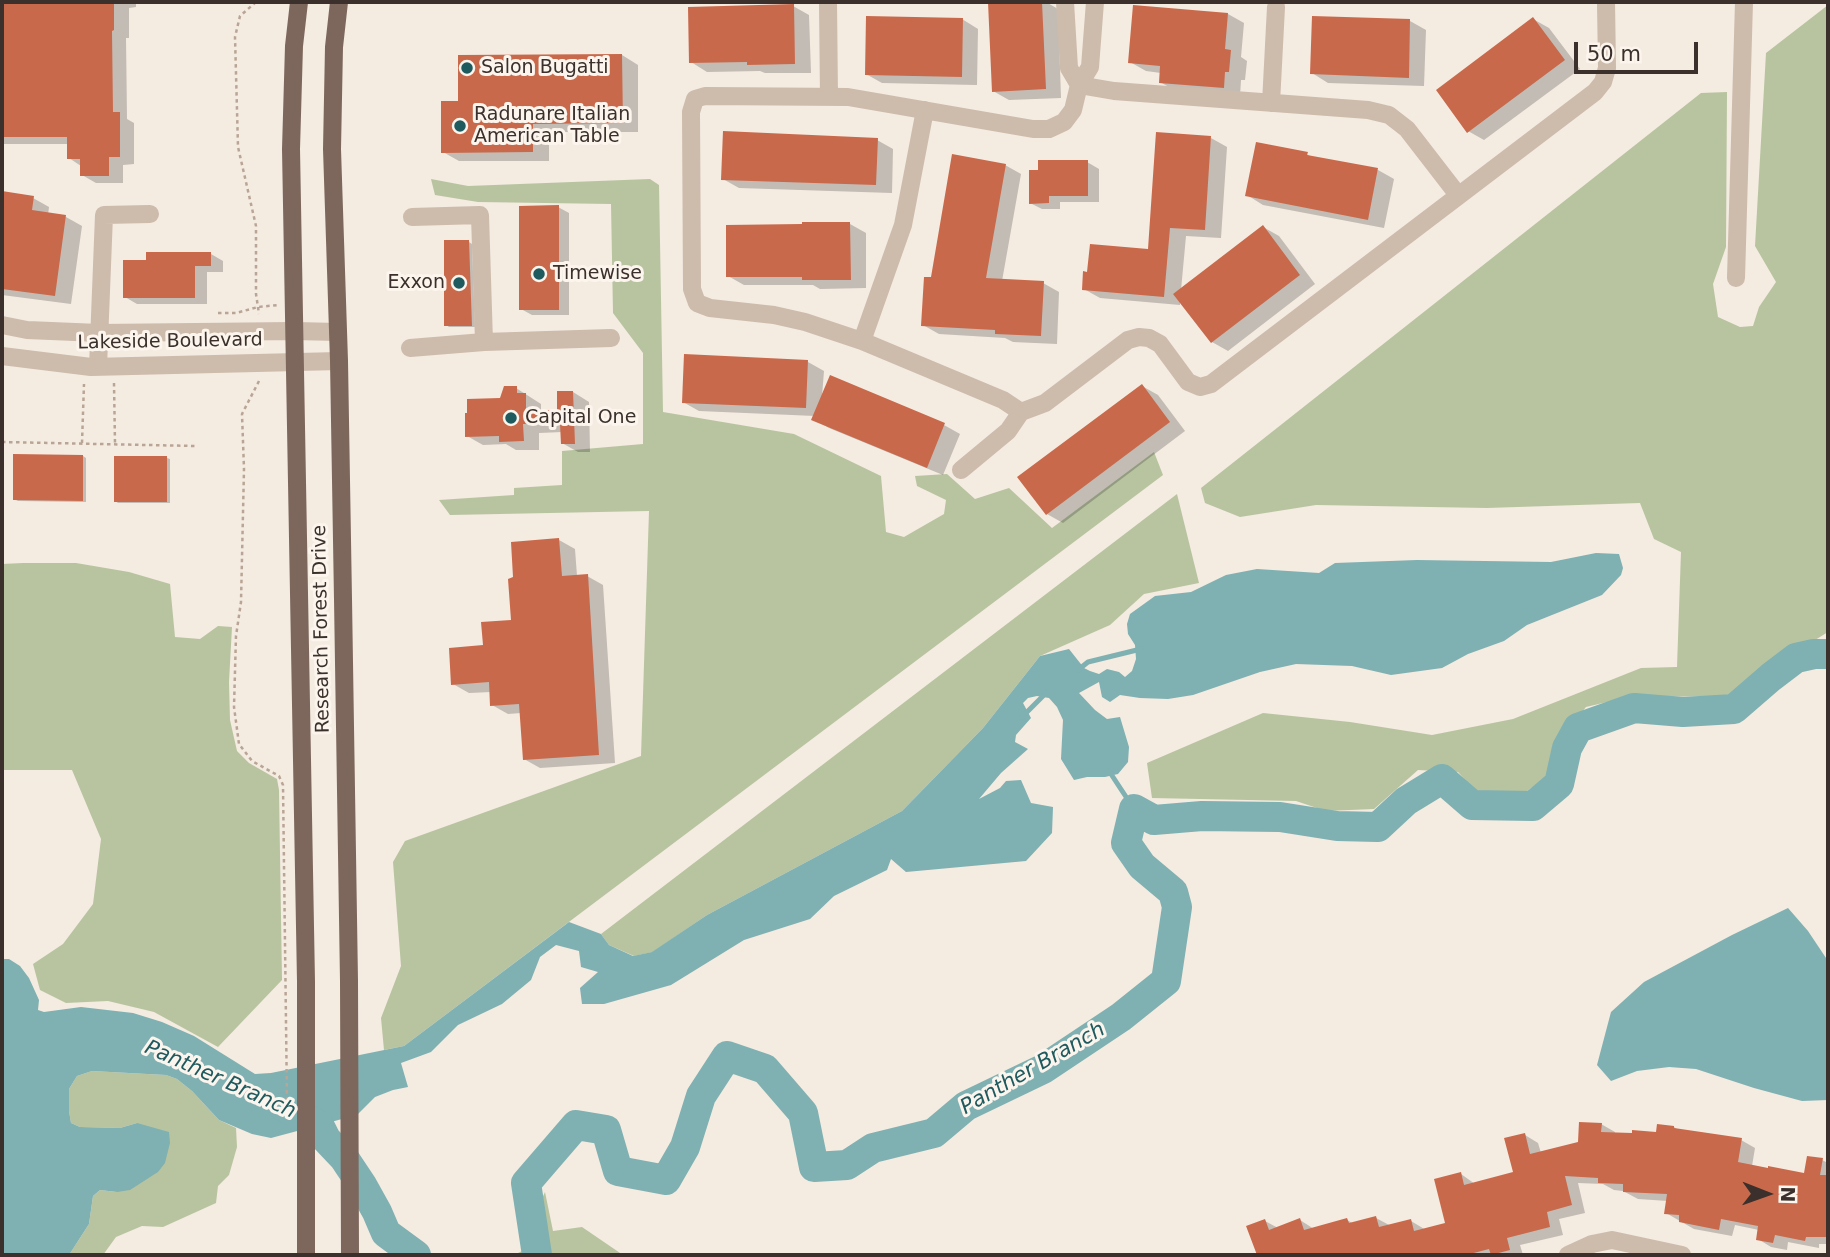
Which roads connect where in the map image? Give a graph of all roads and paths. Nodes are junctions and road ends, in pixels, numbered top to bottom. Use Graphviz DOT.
graph roads {
  1 [pos="256,2"];
  2 [pos="299,2"];
  3 [pos="339,2"];
  4 [pos="828,2"];
  5 [pos="1065,2"];
  6 [pos="1095,2"];
  7 [pos="1606,2"];
  8 [pos="1744,2"];
  9 [pos="1276,7"];
  10 [pos="1067,52"];
  11 [pos="1092,52"];
  12 [pos="1079,85"];
  13 [pos="829,97"];
  14 [pos="1271,103"];
  15 [pos="925,110"];
  16 [pos="1458,195"];
  17 [pos="150,214"];
  18 [pos="412,217"];
  19 [pos="1736,278"];
  20 [pos="2,326"];
  21 [pos="265,331"];
  22 [pos="295,331"];
  23 [pos="338,332"];
  24 [pos="99,333"];
  25 [pos="611,338"];
  26 [pos="862,341"];
  27 [pos="484,342"];
  28 [pos="410,348"];
  29 [pos="2,356"];
  30 [pos="295,361"];
  31 [pos="339,361"];
  32 [pos="263,362"];
  33 [pos="98,367"];
  34 [pos="1021,412"];
  35 [pos="2,442"];
  36 [pos="195,446"];
  37 [pos="961,470"];
  38 [pos="286,987"];
  39 [pos="306,1255"];
  40 [pos="351,1255"];
  41 [pos="1568,1255"];
  42 [pos="1682,1255"];
  1 -- 21 [label="path"];
  2 -- 22 [label="main road, Research Forest Drive"];
  3 -- 23 [label="main road, Research Forest Drive"];
  4 -- 13 [label="street"];
  5 -- 10 [label="street"];
  6 -- 11 [label="street"];
  7 -- 16 [label="street"];
  8 -- 19 [label="street"];
  9 -- 14 [label="street"];
  10 -- 11 [label="street"];
  10 -- 12 [label="street"];
  11 -- 12 [label="street"];
  12 -- 14 [label="street"];
  12 -- 15 [label="street"];
  13 -- 15 [label="street"];
  13 -- 26 [label="street"];
  14 -- 16 [label="street"];
  15 -- 26 [label="street"];
  16 -- 34 [label="street"];
  17 -- 24 [label="street"];
  18 -- 27 [label="street"];
  20 -- 24 [label="street, Lakeside Boulevard"];
  21 -- 22 [label="street, Lakeside Boulevard"];
  21 -- 24 [label="street, Lakeside Boulevard"];
  22 -- 23 [label="street, Lakeside Boulevard"];
  22 -- 30 [label="main road, Research Forest Drive"];
  23 -- 31 [label="main road, Research Forest Drive"];
  24 -- 33 [label="street"];
  25 -- 27 [label="street"];
  26 -- 34 [label="street"];
  27 -- 28 [label="street"];
  29 -- 33 [label="street, Lakeside Boulevard"];
  30 -- 31 [label="street, Lakeside Boulevard"];
  30 -- 32 [label="street, Lakeside Boulevard"];
  30 -- 39 [label="main road, Research Forest Drive"];
  31 -- 40 [label="main road, Research Forest Drive"];
  32 -- 33 [label="street, Lakeside Boulevard"];
  32 -- 38 [label="path"];
  34 -- 37 [label="street"];
  35 -- 36 [label="path"];
  41 -- 42 [label="street"];
}
